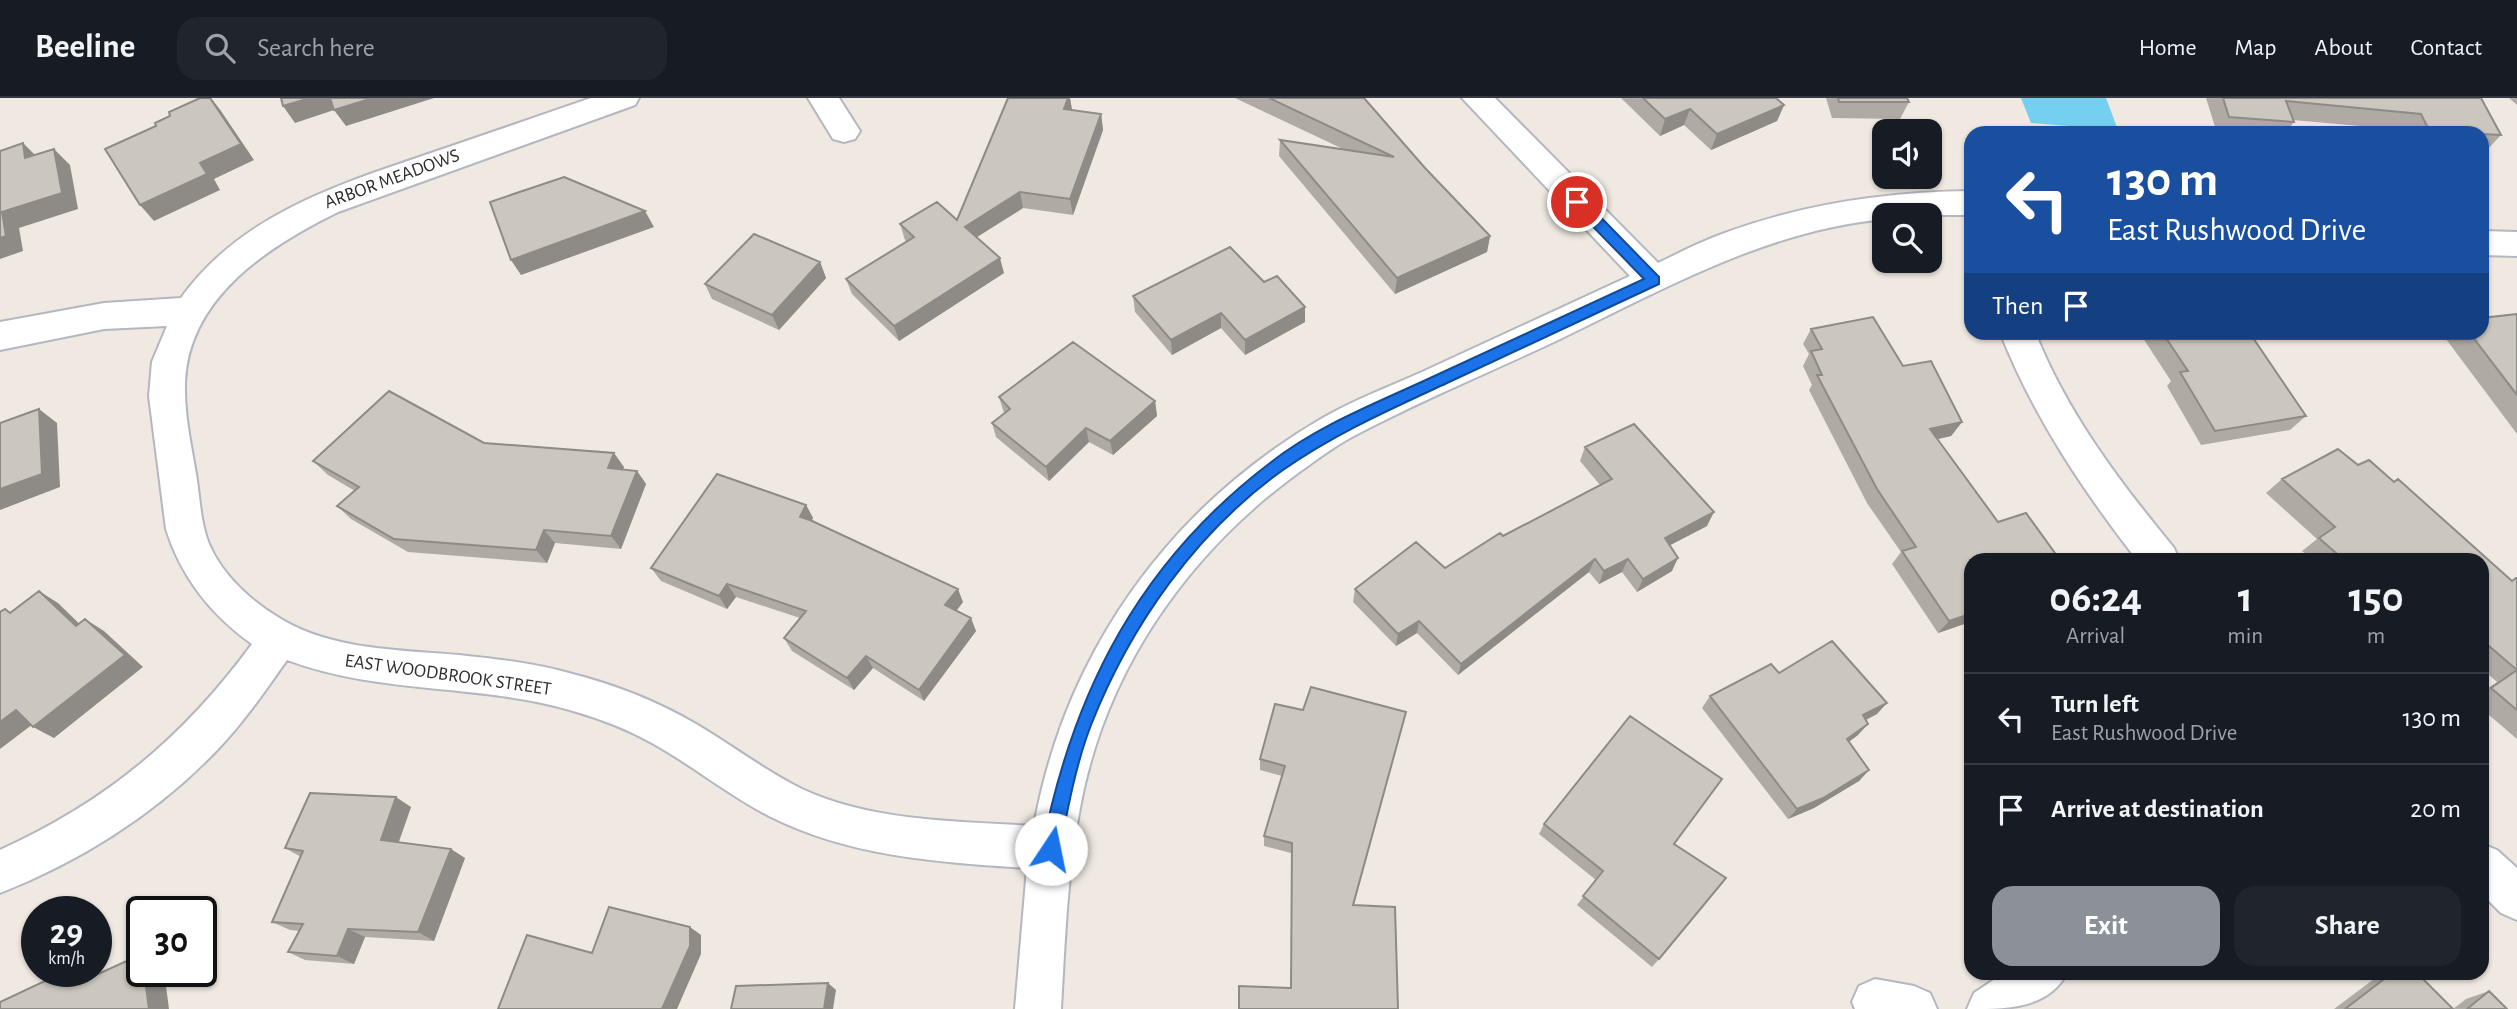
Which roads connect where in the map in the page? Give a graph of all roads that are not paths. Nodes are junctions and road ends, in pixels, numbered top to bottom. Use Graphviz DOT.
graph roads {
  1 [pos="624,98"];
  2 [pos="823,98"];
  3 [pos="1477,98"];
  4 [pos="844,131"];
  5 [pos="1964,203"];
  6 [pos="2489,243"];
  7 [pos="2517,244"];
  8 [pos="1654,280"];
  9 [pos="191,310"];
  10 [pos="0,336"];
  11 [pos="2021,340"];
  12 [pos="2155,553"];
  13 [pos="279,639"];
  14 [pos="1051,849"];
  15 [pos="0,872"];
  16 [pos="2489,872"];
  17 [pos="2517,898"];
  18 [pos="2033,980"];
  19 [pos="1038,1009"];
  20 [pos="1990,1009"];
  1 -- 9 [label="street, ARBOR MEADOWS"];
  2 -- 4 [label="street"];
  3 -- 8 [label="street"];
  5 -- 8 [label="street"];
  6 -- 7 [label="street"];
  8 -- 14 [label="street"];
  9 -- 10 [label="street"];
  9 -- 13 [label="street, EAST WOODBROOK STREET"];
  11 -- 12 [label="street"];
  13 -- 14 [label="street, EAST WOODBROOK STREET"];
  13 -- 15 [label="street"];
  14 -- 19 [label="street"];
  16 -- 17 [label="street"];
  18 -- 20 [label="street"];
}
